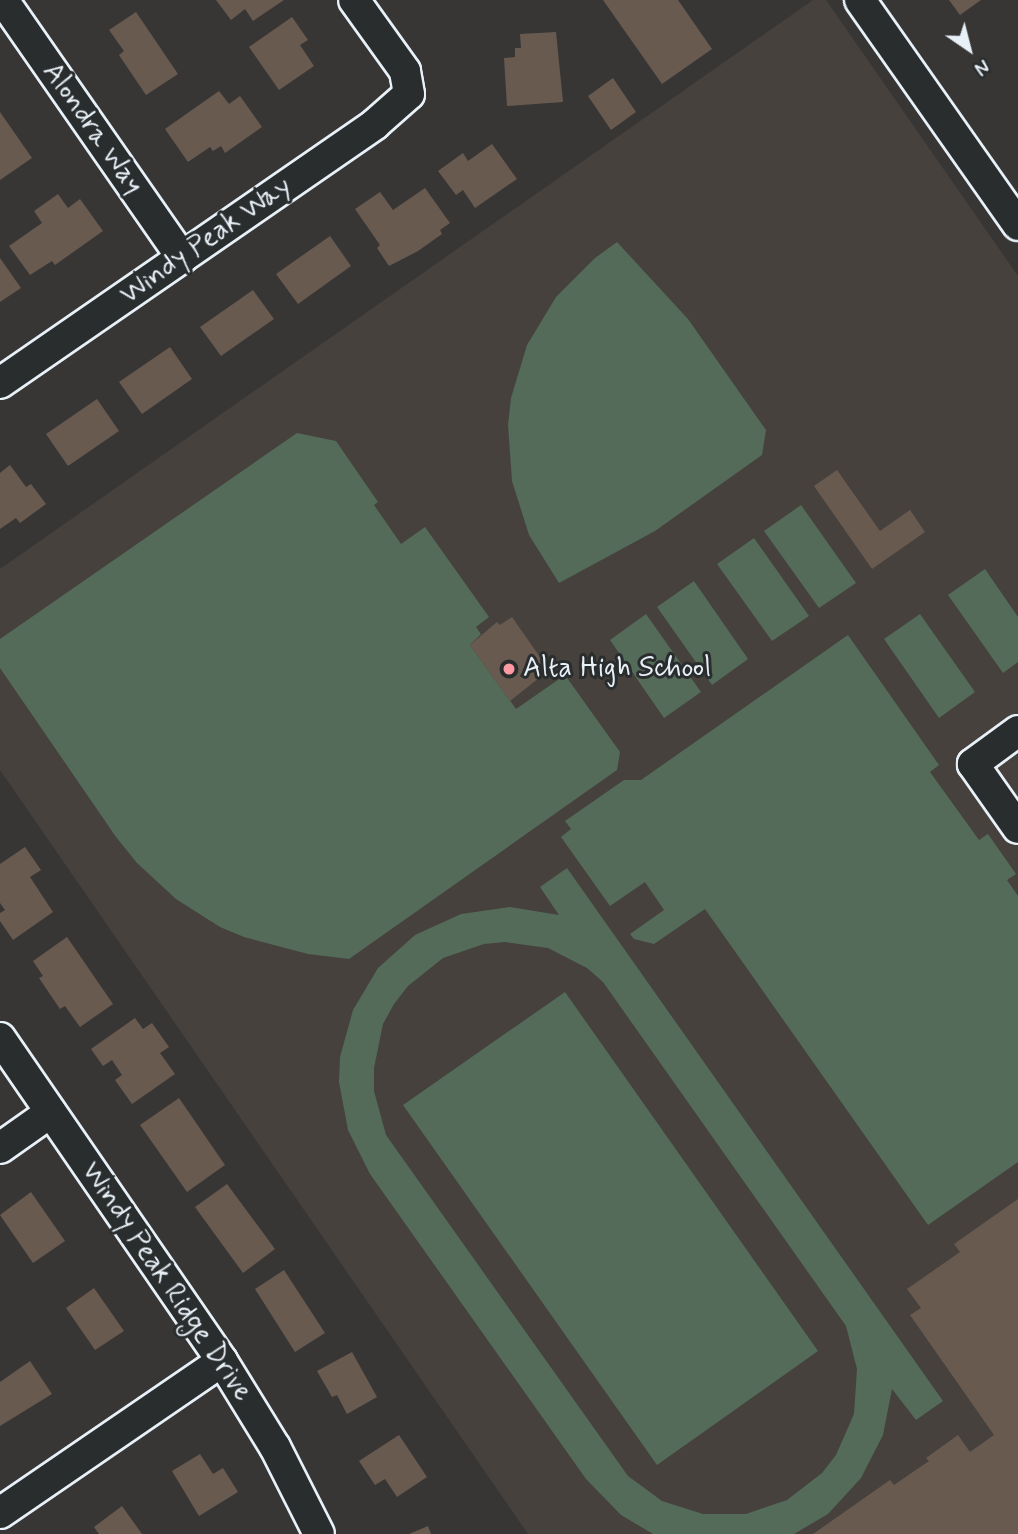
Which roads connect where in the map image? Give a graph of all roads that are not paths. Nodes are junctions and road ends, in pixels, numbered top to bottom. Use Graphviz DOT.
graph roads {
  1 [pos="3,0"];
  2 [pos="354,0"];
  3 [pos="860,0"];
  4 [pos="1018,225"];
  5 [pos="182,258"];
  6 [pos="0,383"];
  7 [pos="1018,732"];
  8 [pos="1018,828"];
  9 [pos="0,1038"];
  10 [pos="51,1112"];
  11 [pos="0,1148"];
  12 [pos="222,1361"];
  13 [pos="0,1513"];
  14 [pos="319,1534"];
  1 -- 5 [label="street, Alondra Way"];
  2 -- 5 [label="street, Windy Peak Way"];
  3 -- 4 [label="street"];
  5 -- 6 [label="street, Windy Peak Way"];
  7 -- 8 [label="street"];
  9 -- 10 [label="street, Windy Peak Ridge Drive"];
  10 -- 11 [label="street"];
  10 -- 12 [label="street, Windy Peak Ridge Drive"];
  12 -- 13 [label="street"];
  12 -- 14 [label="street, Windy Peak Ridge Drive"];
}
